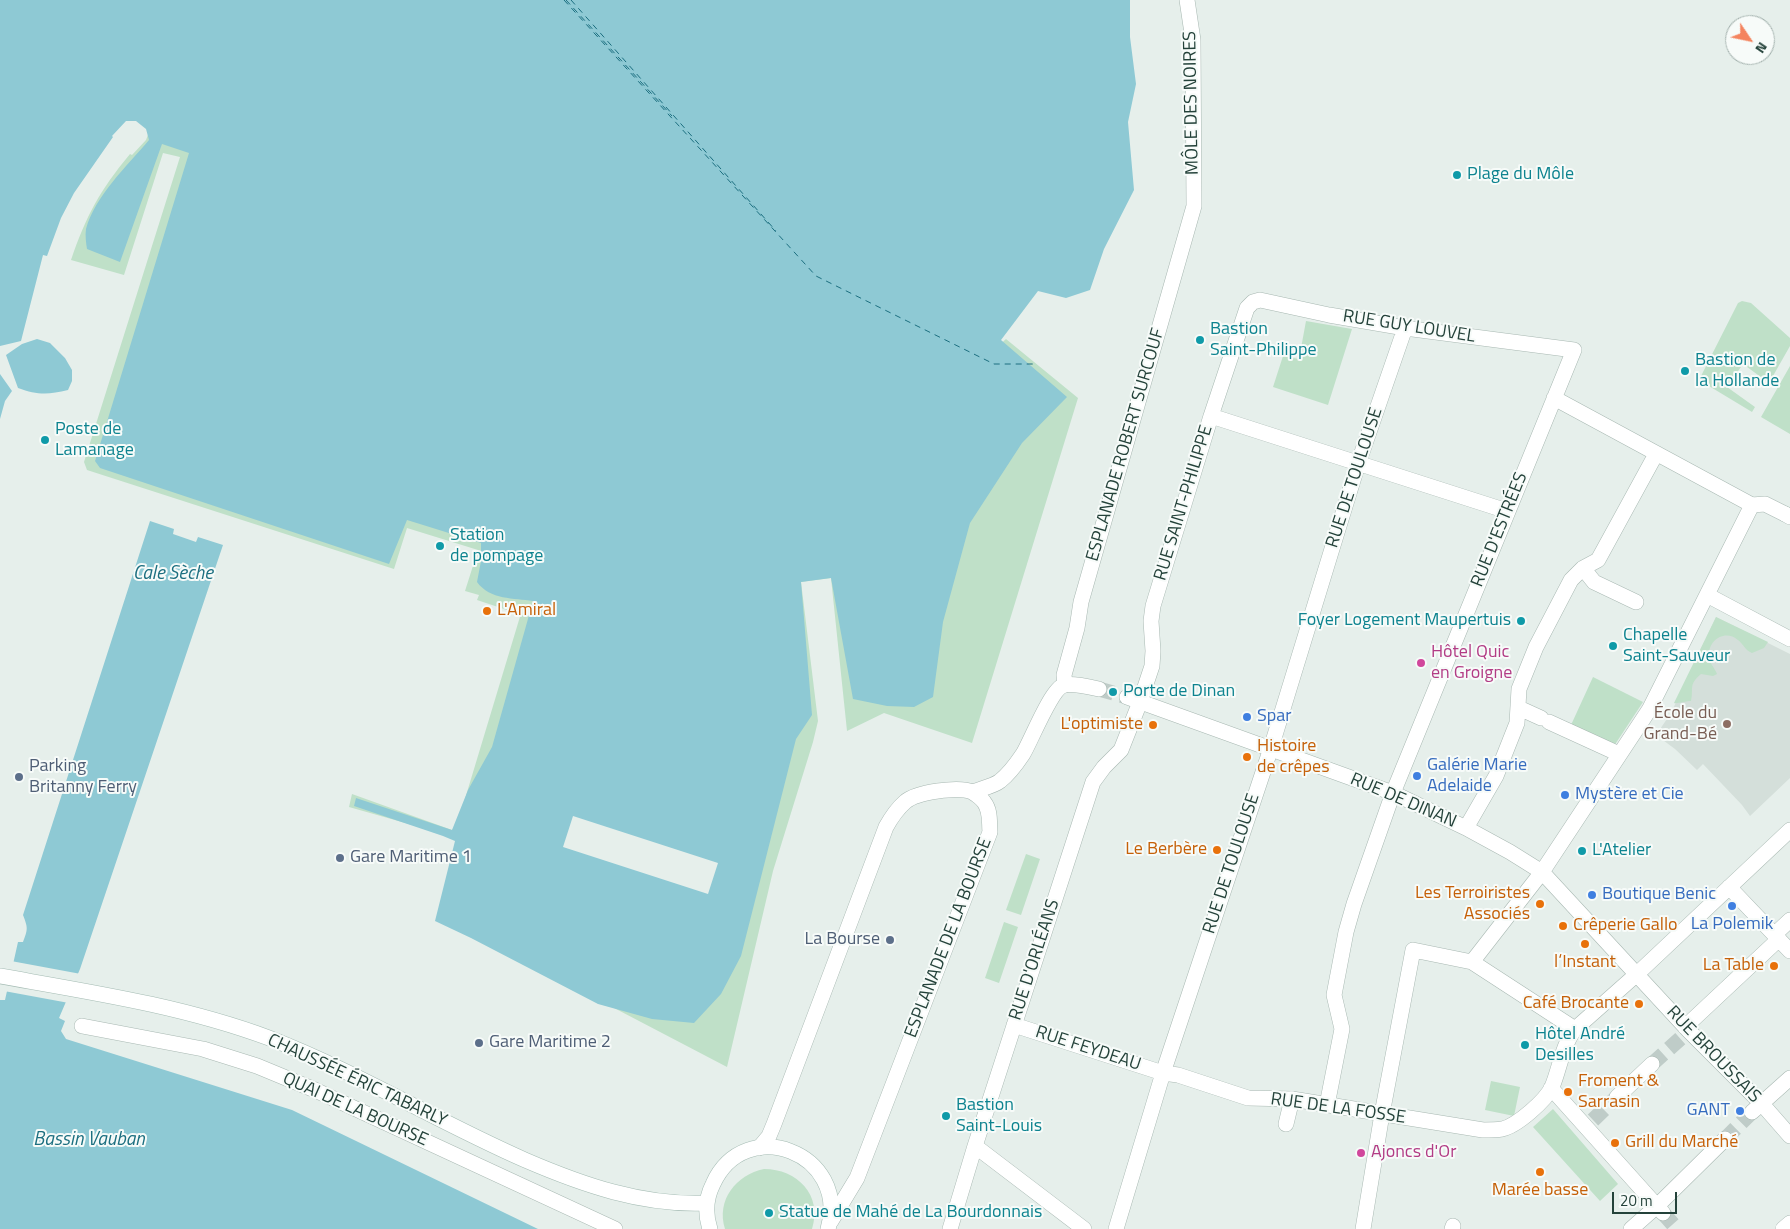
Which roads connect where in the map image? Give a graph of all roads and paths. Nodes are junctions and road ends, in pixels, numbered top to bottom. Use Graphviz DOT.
graph roads {
  1 [pos="1186,0"];
  2 [pos="1194,206"];
  3 [pos="1247,308"];
  4 [pos="1404,328"];
  5 [pos="1574,350"];
  6 [pos="1554,398"];
  7 [pos="1211,416"];
  8 [pos="1656,454"];
  9 [pos="1358,464"];
  10 [pos="1752,505"];
  11 [pos="1507,511"];
  12 [pos="1788,516"];
  13 [pos="1583,568"];
  14 [pos="1707,595"];
  15 [pos="1636,602"];
  16 [pos="1790,639"];
  17 [pos="1065,685"];
  18 [pos="1099,689"];
  19 [pos="1134,700"];
  20 [pos="1518,708"];
  21 [pos="1271,748"];
  22 [pos="1619,754"];
  23 [pos="972,792"];
  24 [pos="1393,794"];
  25 [pos="1466,828"];
  26 [pos="1788,835"];
  27 [pos="1542,872"];
  28 [pos="1730,887"];
  29 [pos="1790,920"];
  30 [pos="1777,937"];
  31 [pos="1790,951"];
  32 [pos="1472,962"];
  33 [pos="1637,974"];
  34 [pos="0,976"];
  35 [pos="1014,1025"];
  36 [pos="82,1026"];
  37 [pos="1575,1029"];
  38 [pos="1685,1032"];
  39 [pos="1652,1064"];
  40 [pos="1163,1073"];
  41 [pos="1790,1078"];
  42 [pos="1551,1088"];
  43 [pos="1617,1098"];
  44 [pos="1292,1099"];
  45 [pos="1327,1105"];
  46 [pos="1757,1108"];
  47 [pos="1382,1114"];
  48 [pos="1286,1124"];
  49 [pos="1790,1136"];
  50 [pos="1724,1139"];
  51 [pos="975,1146"];
  52 [pos="759,1148"];
  53 [pos="707,1204"];
  54 [pos="1660,1210"];
  55 [pos="1790,1223"];
  56 [pos="830,1225"];
  57 [pos="616,1229"];
  58 [pos="710,1229"];
  59 [pos="950,1229"];
  60 [pos="1084,1229"];
  61 [pos="1116,1229"];
  62 [pos="1363,1229"];
  63 [pos="1631,1229"];
  64 [pos="1783,1229"];
  1 -- 2 [label="street, MÔLE DES NOIRES"];
  2 -- 17 [label="street, ESPLANADE ROBERT SURCOUF"];
  3 -- 4 [label="street, RUE GUY LOUVEL"];
  3 -- 7 [label="street, RUE SAINT-PHILIPPE"];
  4 -- 5 [label="street, RUE GUY LOUVEL"];
  4 -- 9 [label="street, RUE DE TOULOUSE"];
  5 -- 6 [label="street, RUE D'ESTRÉES"];
  6 -- 8 [label="street"];
  6 -- 11 [label="street, RUE D'ESTRÉES"];
  7 -- 9 [label="street"];
  7 -- 19 [label="street, RUE SAINT-PHILIPPE"];
  8 -- 10 [label="street"];
  8 -- 13 [label="street"];
  9 -- 11 [label="street"];
  9 -- 21 [label="street, RUE DE TOULOUSE"];
  10 -- 12 [label="street"];
  10 -- 14 [label="street"];
  11 -- 24 [label="street, RUE D'ESTRÉES"];
  13 -- 15 [label="street"];
  13 -- 20 [label="street"];
  14 -- 16 [label="street"];
  14 -- 22 [label="street"];
  17 -- 18 [label="street"];
  17 -- 23 [label="street"];
  19 -- 21 [label="street, RUE DE DINAN"];
  19 -- 35 [label="street, RUE D'ORLÉANS"];
  20 -- 22 [label="street"];
  20 -- 25 [label="street"];
  21 -- 24 [label="street, RUE DE DINAN"];
  21 -- 40 [label="street, RUE DE TOULOUSE"];
  22 -- 27 [label="street"];
  23 -- 52 [label="street"];
  23 -- 56 [label="street, ESPLANADE DE LA BOURSE"];
  24 -- 25 [label="street, RUE DE DINAN"];
  24 -- 45 [label="street, RUE D'ESTRÉES"];
  25 -- 27 [label="street, RUE DE DINAN"];
  26 -- 28 [label="street"];
  27 -- 32 [label="street"];
  27 -- 33 [label="street, RUE DE DINAN"];
  28 -- 30 [label="street"];
  28 -- 33 [label="street"];
  29 -- 30 [label="street"];
  30 -- 31 [label="street"];
  30 -- 38 [label="street"];
  32 -- 37 [label="street"];
  32 -- 47 [label="street"];
  33 -- 37 [label="street"];
  33 -- 38 [label="street, RUE BROUSSAIS"];
  34 -- 53 [label="street, CHAUSSÉE ÉRIC TABARLY"];
  35 -- 40 [label="street, RUE FEYDEAU"];
  35 -- 51 [label="street, RUE D'ORLÉANS"];
  36 -- 57 [label="street, QUAI DE LA BOURSE"];
  37 -- 42 [label="street"];
  38 -- 46 [label="street, RUE BROUSSAIS"];
  39 -- 43 [label="street"];
  40 -- 44 [label="street, RUE DE LA FOSSE"];
  40 -- 61 [label="street, RUE DE TOULOUSE"];
  41 -- 46 [label="street"];
  42 -- 47 [label="street, RUE DE LA FOSSE"];
  42 -- 54 [label="street"];
  44 -- 45 [label="street, RUE DE LA FOSSE"];
  44 -- 48 [label="street"];
  45 -- 47 [label="street, RUE DE LA FOSSE"];
  46 -- 49 [label="street, RUE BROUSSAIS"];
  47 -- 62 [label="street"];
  50 -- 54 [label="street"];
  51 -- 59 [label="street, RUE D'ORLÉANS"];
  51 -- 60 [label="street"];
  52 -- 53 [label="street"];
  52 -- 56 [label="street"];
  53 -- 58 [label="street"];
  54 -- 63 [label="street"];
  55 -- 64 [label="street"];
}
